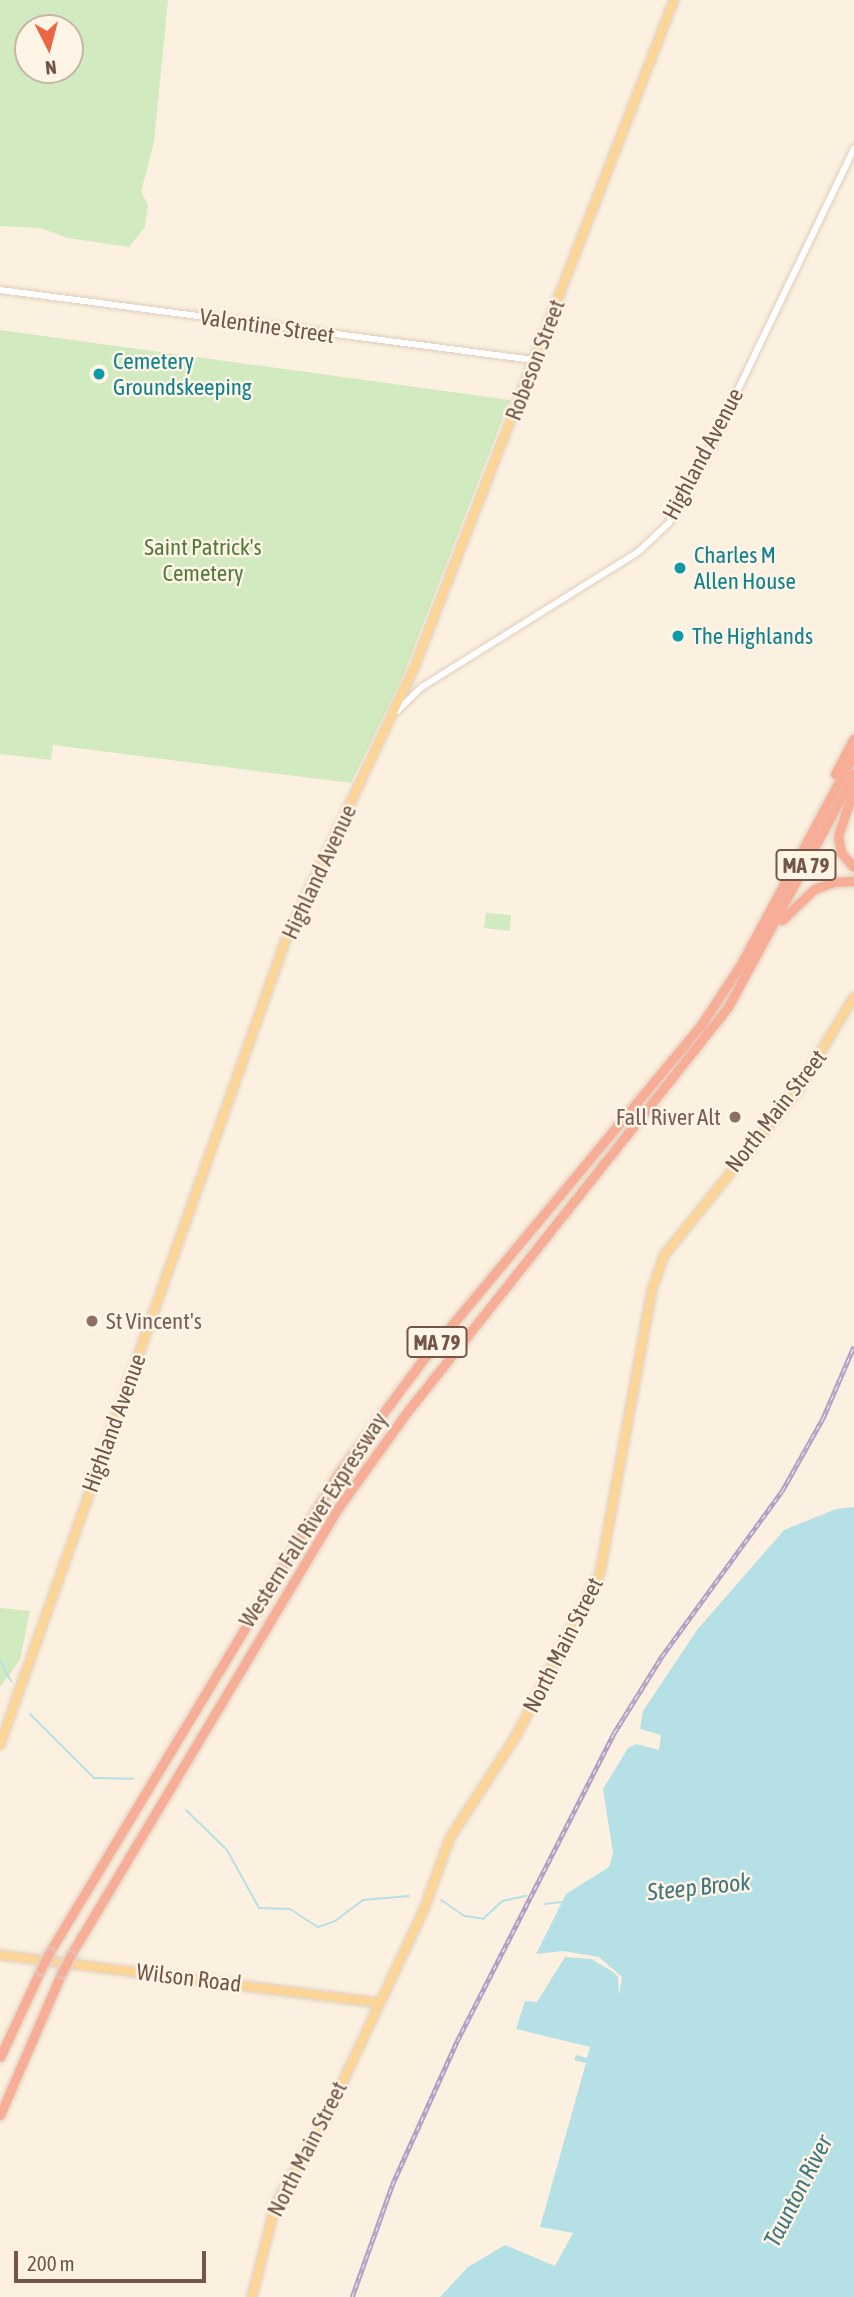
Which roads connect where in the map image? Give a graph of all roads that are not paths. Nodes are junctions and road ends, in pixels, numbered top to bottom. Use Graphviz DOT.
graph roads {
  1 [pos="674,0"];
  2 [pos="854,148"];
  3 [pos="0,290"];
  4 [pos="534,360"];
  5 [pos="391,718"];
  6 [pos="854,739"];
  7 [pos="854,754"];
  8 [pos="854,774"];
  9 [pos="854,789"];
  10 [pos="817,818"];
  11 [pos="854,867"];
  12 [pos="854,881"];
  13 [pos="758,957"];
  14 [pos="854,997"];
  15 [pos="0,1745"];
  16 [pos="0,1955"];
  17 [pos="378,2003"];
  18 [pos="0,2057"];
  19 [pos="0,2115"];
  20 [pos="252,2297"];
  1 -- 4 [label="main road, Robeson Street"];
  2 -- 5 [label="street, Highland Avenue"];
  3 -- 4 [label="street, Valentine Street"];
  4 -- 5 [label="main road, Robeson Street"];
  5 -- 15 [label="main road, Highland Avenue"];
  6 -- 10 [label="highway"];
  7 -- 10 [label="highway, Western Fall River Expressway / MA 79"];
  8 -- 13 [label="highway, Western Fall River Expressway / MA 79"];
  9 -- 11 [label="highway"];
  10 -- 18 [label="highway, Western Fall River Expressway / MA 79, bridge"];
  12 -- 13 [label="highway"];
  13 -- 19 [label="highway, Western Fall River Expressway / MA 79, bridge"];
  14 -- 17 [label="main road, North Main Street"];
  16 -- 17 [label="main road, Wilson Road"];
  17 -- 20 [label="main road, North Main Street"];
}
